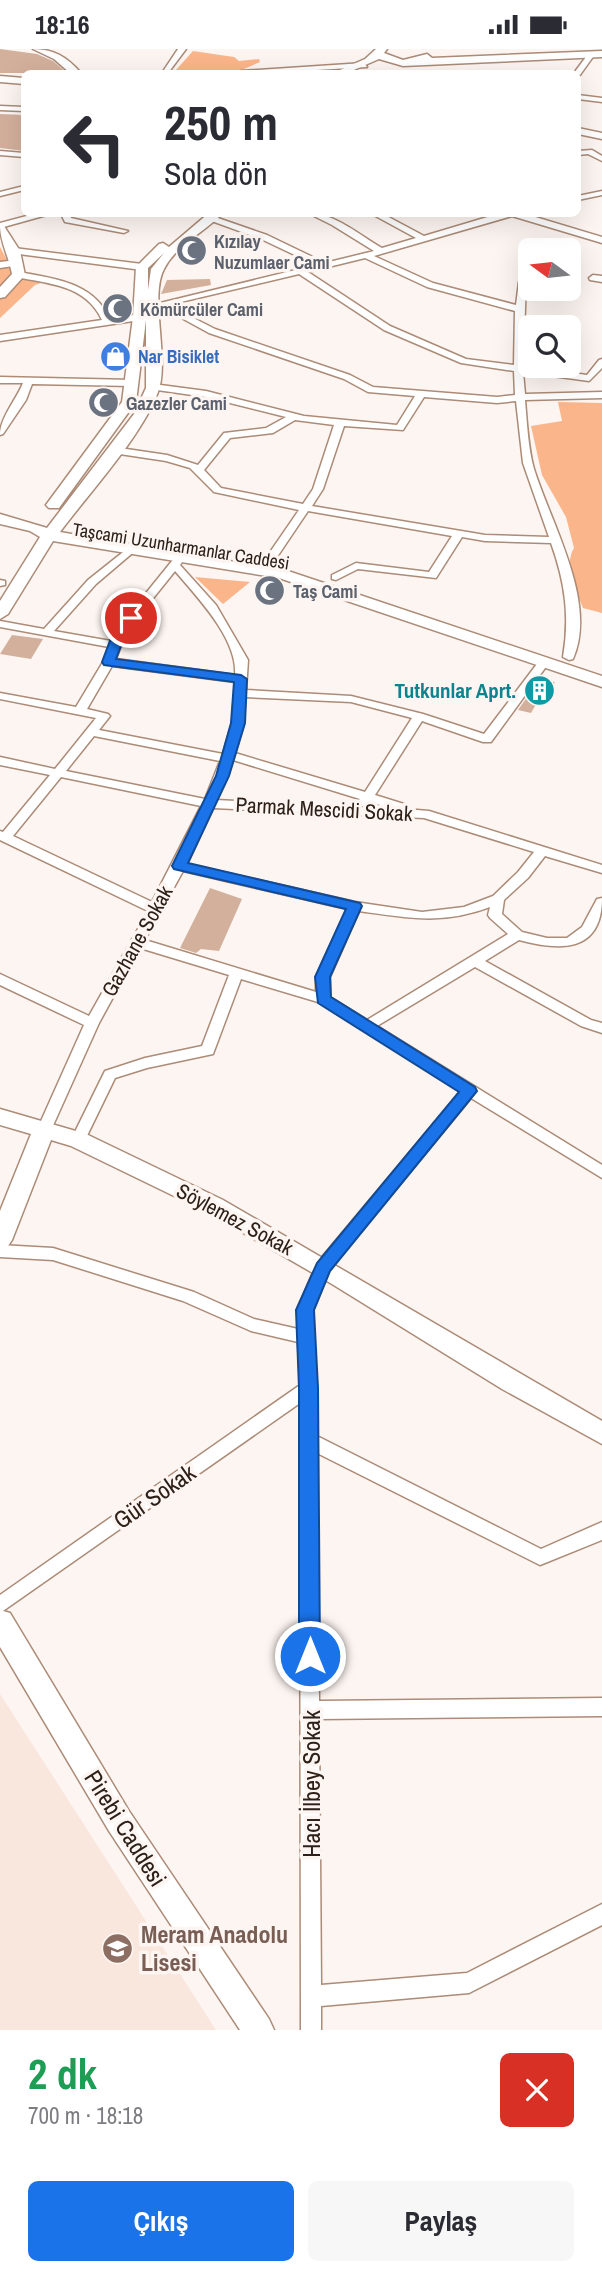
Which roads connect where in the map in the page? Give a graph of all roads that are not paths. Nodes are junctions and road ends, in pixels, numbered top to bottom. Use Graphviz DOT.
graph roads {
  1 [pos="38,49"];
  2 [pos="68,49"];
  3 [pos="181,49"];
  4 [pos="425,49"];
  5 [pos="459,49"];
  6 [pos="499,49"];
  7 [pos="381,52"];
  8 [pos="597,54"];
  9 [pos="412,62"];
  10 [pos="364,65"];
  11 [pos="80,69"];
  12 [pos="167,70"];
  13 [pos="287,70"];
  14 [pos="348,70"];
  15 [pos="390,70"];
  16 [pos="580,70"];
  17 [pos="0,79"];
  18 [pos="21,81"];
  19 [pos="581,97"];
  20 [pos="602,100"];
  21 [pos="0,108"];
  22 [pos="21,109"];
  23 [pos="581,132"];
  24 [pos="602,136"];
  25 [pos="0,153"];
  26 [pos="581,153"];
  27 [pos="21,155"];
  28 [pos="602,159"];
  29 [pos="581,188"];
  30 [pos="21,189"];
  31 [pos="602,193"];
  32 [pos="0,194"];
  33 [pos="591,195"];
  34 [pos="581,197"];
  35 [pos="36,217"];
  36 [pos="66,217"];
  37 [pos="208,217"];
  38 [pos="209,217"];
  39 [pos="216,217"];
  40 [pos="321,217"];
  41 [pos="382,217"];
  42 [pos="468,217"];
  43 [pos="498,217"];
  44 [pos="525,217"];
  45 [pos="476,223"];
  46 [pos="0,227"];
  47 [pos="124,231"];
  48 [pos="422,238"];
  49 [pos="602,240"];
  50 [pos="380,251"];
  51 [pos="365,255"];
  52 [pos="17,263"];
  53 [pos="0,265"];
  54 [pos="325,266"];
  55 [pos="142,267"];
  56 [pos="302,272"];
  57 [pos="0,294"];
  58 [pos="520,301"];
  59 [pos="156,305"];
  60 [pos="519,309"];
  61 [pos="519,315"];
  62 [pos="140,317"];
  63 [pos="107,322"];
  64 [pos="0,338"];
  65 [pos="602,362"];
  66 [pos="518,368"];
  67 [pos="581,377"];
  68 [pos="519,378"];
  69 [pos="0,380"];
  70 [pos="28,382"];
  71 [pos="132,383"];
  72 [pos="153,387"];
  73 [pos="602,395"];
  74 [pos="420,396"];
  75 [pos="520,397"];
  76 [pos="292,417"];
  77 [pos="340,422"];
  78 [pos="1,429"];
  79 [pos="113,450"];
  80 [pos="199,470"];
  81 [pos="306,508"];
  82 [pos="0,519"];
  83 [pos="46,530"];
  84 [pos="459,533"];
  85 [pos="555,540"];
  86 [pos="109,545"];
  87 [pos="132,548"];
  88 [pos="271,558"];
  89 [pos="178,561"];
  90 [pos="29,565"];
  91 [pos="336,577"];
  92 [pos="0,584"];
  93 [pos="0,614"];
  94 [pos="0,624"];
  95 [pos="47,632"];
  96 [pos="114,645"];
  97 [pos="569,657"];
  98 [pos="108,662"];
  99 [pos="544,662"];
  100 [pos="602,669"];
  101 [pos="241,679"];
  102 [pos="602,683"];
  103 [pos="239,693"];
  104 [pos="0,696"];
  105 [pos="80,711"];
  106 [pos="419,716"];
  107 [pos="93,732"];
  108 [pos="228,757"];
  109 [pos="0,761"];
  110 [pos="59,773"];
  111 [pos="368,797"];
  112 [pos="209,804"];
  113 [pos="360,810"];
  114 [pos="425,814"];
  115 [pos="3,836"];
  116 [pos="542,850"];
  117 [pos="179,866"];
  118 [pos="602,869"];
  119 [pos="498,899"];
  120 [pos="602,902"];
  121 [pos="355,906"];
  122 [pos="155,909"];
  123 [pos="517,935"];
  124 [pos="136,942"];
  125 [pos="475,961"];
  126 [pos="236,973"];
  127 [pos="0,979"];
  128 [pos="324,999"];
  129 [pos="92,1023"];
  130 [pos="367,1026"];
  131 [pos="602,1028"];
  132 [pos="469,1091"];
  133 [pos="0,1117"];
  134 [pos="44,1130"];
  135 [pos="78,1140"];
  136 [pos="602,1173"];
  137 [pos="0,1240"];
  138 [pos="0,1251"];
  139 [pos="323,1268"];
  140 [pos="306,1337"];
  141 [pos="308,1388"];
  142 [pos="602,1433"];
  143 [pos="309,1440"];
  144 [pos="602,1530"];
  145 [pos="0,1605"];
  146 [pos="0,1622"];
  147 [pos="602,1707"];
  148 [pos="310,1710"];
  149 [pos="602,1914"];
  150 [pos="312,1996"];
  151 [pos="258,2030"];
  152 [pos="312,2030"];
  1 -- 11 [label="main road"];
  2 -- 11 [label="main road"];
  3 -- 12 [label="street"];
  4 -- 9 [label="main road"];
  5 -- 6 [label="main road"];
  7 -- 9 [label="main road"];
  7 -- 10 [label="main road"];
  8 -- 9 [label="main road"];
  8 -- 16 [label="street"];
  9 -- 15 [label="main road"];
  10 -- 13 [label="street"];
  10 -- 14 [label="main road"];
  17 -- 18 [label="main road"];
  19 -- 20 [label="street"];
  21 -- 22 [label="street"];
  23 -- 24 [label="main road"];
  25 -- 27 [label="street"];
  26 -- 28 [label="street"];
  29 -- 33 [label="street"];
  30 -- 32 [label="street"];
  31 -- 33 [label="street"];
  33 -- 34 [label="street"];
  35 -- 46 [label="street"];
  36 -- 47 [label="street"];
  37 -- 55 [label="main road"];
  38 -- 59 [label="main road"];
  39 -- 54 [label="street"];
  40 -- 50 [label="street"];
  41 -- 48 [label="street"];
  42 -- 45 [label="street"];
  43 -- 45 [label="street"];
  44 -- 49 [label="street"];
  45 -- 48 [label="street"];
  46 -- 52 [label="main road"];
  48 -- 50 [label="street"];
  50 -- 51 [label="street"];
  51 -- 54 [label="street"];
  51 -- 60 [label="street"];
  52 -- 53 [label="street"];
  52 -- 55 [label="street"];
  52 -- 57 [label="main road"];
  52 -- 63 [label="street"];
  54 -- 56 [label="street"];
  55 -- 62 [label="main road"];
  56 -- 59 [label="street"];
  56 -- 66 [label="street"];
  58 -- 60 [label="street"];
  59 -- 72 [label="main road"];
  59 -- 74 [label="street"];
  60 -- 61 [label="street"];
  62 -- 63 [label="street"];
  62 -- 71 [label="main road"];
  63 -- 64 [label="street"];
  65 -- 67 [label="street"];
  68 -- 75 [label="street"];
  69 -- 70 [label="street"];
  70 -- 71 [label="street"];
  70 -- 78 [label="street"];
  71 -- 83 [label="main road"];
  72 -- 76 [label="street"];
  72 -- 79 [label="main road"];
  73 -- 75 [label="street"];
  74 -- 75 [label="street"];
  74 -- 77 [label="street"];
  75 -- 85 [label="street"];
  76 -- 77 [label="street"];
  76 -- 80 [label="street"];
  77 -- 81 [label="street"];
  79 -- 80 [label="street"];
  79 -- 83 [label="main road"];
  80 -- 81 [label="street"];
  81 -- 84 [label="street"];
  81 -- 88 [label="street"];
  82 -- 83 [label="main road, Taşcami Uzunharmanlar Caddesi"];
  83 -- 86 [label="main road, Taşcami Uzunharmanlar Caddesi"];
  83 -- 88 [label="main road, Taşcami Uzunharmanlar Caddesi"];
  83 -- 90 [label="main road"];
  83 -- 92 [label="main road"];
  84 -- 85 [label="street"];
  84 -- 91 [label="street"];
  85 -- 97 [label="street"];
  86 -- 87 [label="main road, Taşcami Uzunharmanlar Caddesi"];
  86 -- 90 [label="main road"];
  87 -- 89 [label="main road, Taşcami Uzunharmanlar Caddesi"];
  87 -- 95 [label="street"];
  88 -- 91 [label="main road, Taşcami Uzunharmanlar Caddesi"];
  89 -- 96 [label="street"];
  89 -- 99 [label="main road, Taşcami Uzunharmanlar Caddesi"];
  89 -- 101 [label="street, Gazhane Sokak"];
  90 -- 93 [label="main road"];
  91 -- 97 [label="main road, Taşcami Uzunharmanlar Caddesi"];
  94 -- 95 [label="street"];
  95 -- 96 [label="street"];
  96 -- 98 [label="street"];
  97 -- 100 [label="main road, Taşcami Uzunharmanlar Caddesi"];
  98 -- 101 [label="street"];
  98 -- 105 [label="street"];
  99 -- 102 [label="main road, Taşcami Uzunharmanlar Caddesi"];
  99 -- 106 [label="street"];
  101 -- 103 [label="street, Gazhane Sokak"];
  103 -- 106 [label="street"];
  103 -- 108 [label="street, Gazhane Sokak"];
  104 -- 105 [label="street"];
  105 -- 107 [label="street"];
  106 -- 111 [label="street"];
  107 -- 108 [label="street"];
  107 -- 110 [label="street"];
  108 -- 111 [label="street"];
  108 -- 112 [label="street, Gazhane Sokak"];
  109 -- 110 [label="street, Parmak Mescidi Sokak"];
  110 -- 112 [label="street, Parmak Mescidi Sokak"];
  110 -- 115 [label="street"];
  111 -- 113 [label="street"];
  111 -- 114 [label="street"];
  112 -- 113 [label="street, Parmak Mescidi Sokak"];
  112 -- 117 [label="street, Gazhane Sokak"];
  113 -- 114 [label="street, Parmak Mescidi Sokak"];
  114 -- 116 [label="street, Parmak Mescidi Sokak"];
  115 -- 122 [label="street"];
  116 -- 118 [label="street, Parmak Mescidi Sokak"];
  116 -- 119 [label="street"];
  117 -- 121 [label="street"];
  117 -- 122 [label="street, Gazhane Sokak"];
  119 -- 121 [label="street"];
  119 -- 123 [label="street"];
  120 -- 123 [label="street"];
  121 -- 128 [label="street"];
  122 -- 124 [label="street, Gazhane Sokak"];
  123 -- 125 [label="street"];
  124 -- 126 [label="street"];
  124 -- 129 [label="street, Gazhane Sokak"];
  125 -- 130 [label="street"];
  125 -- 131 [label="street"];
  126 -- 128 [label="street"];
  126 -- 135 [label="street"];
  127 -- 129 [label="street"];
  128 -- 130 [label="street"];
  129 -- 134 [label="street, Gazhane Sokak"];
  130 -- 132 [label="street"];
  132 -- 136 [label="street"];
  132 -- 139 [label="street, Hacı İlbey Sokak"];
  133 -- 134 [label="main road, Söylemez Sokak"];
  134 -- 135 [label="main road, Söylemez Sokak"];
  134 -- 137 [label="main road"];
  135 -- 139 [label="main road, Söylemez Sokak"];
  138 -- 140 [label="street"];
  139 -- 140 [label="street, Hacı İlbey Sokak"];
  139 -- 142 [label="main road, Söylemez Sokak"];
  140 -- 141 [label="street, Hacı İlbey Sokak"];
  141 -- 143 [label="street, Hacı İlbey Sokak"];
  141 -- 145 [label="street, Gür Sokak"];
  143 -- 144 [label="street"];
  143 -- 148 [label="street, Hacı İlbey Sokak"];
  146 -- 151 [label="main road, Pirebi Caddesi"];
  147 -- 148 [label="street"];
  148 -- 150 [label="street, Hacı İlbey Sokak"];
  149 -- 150 [label="street"];
  150 -- 152 [label="street, Hacı İlbey Sokak"];
}
